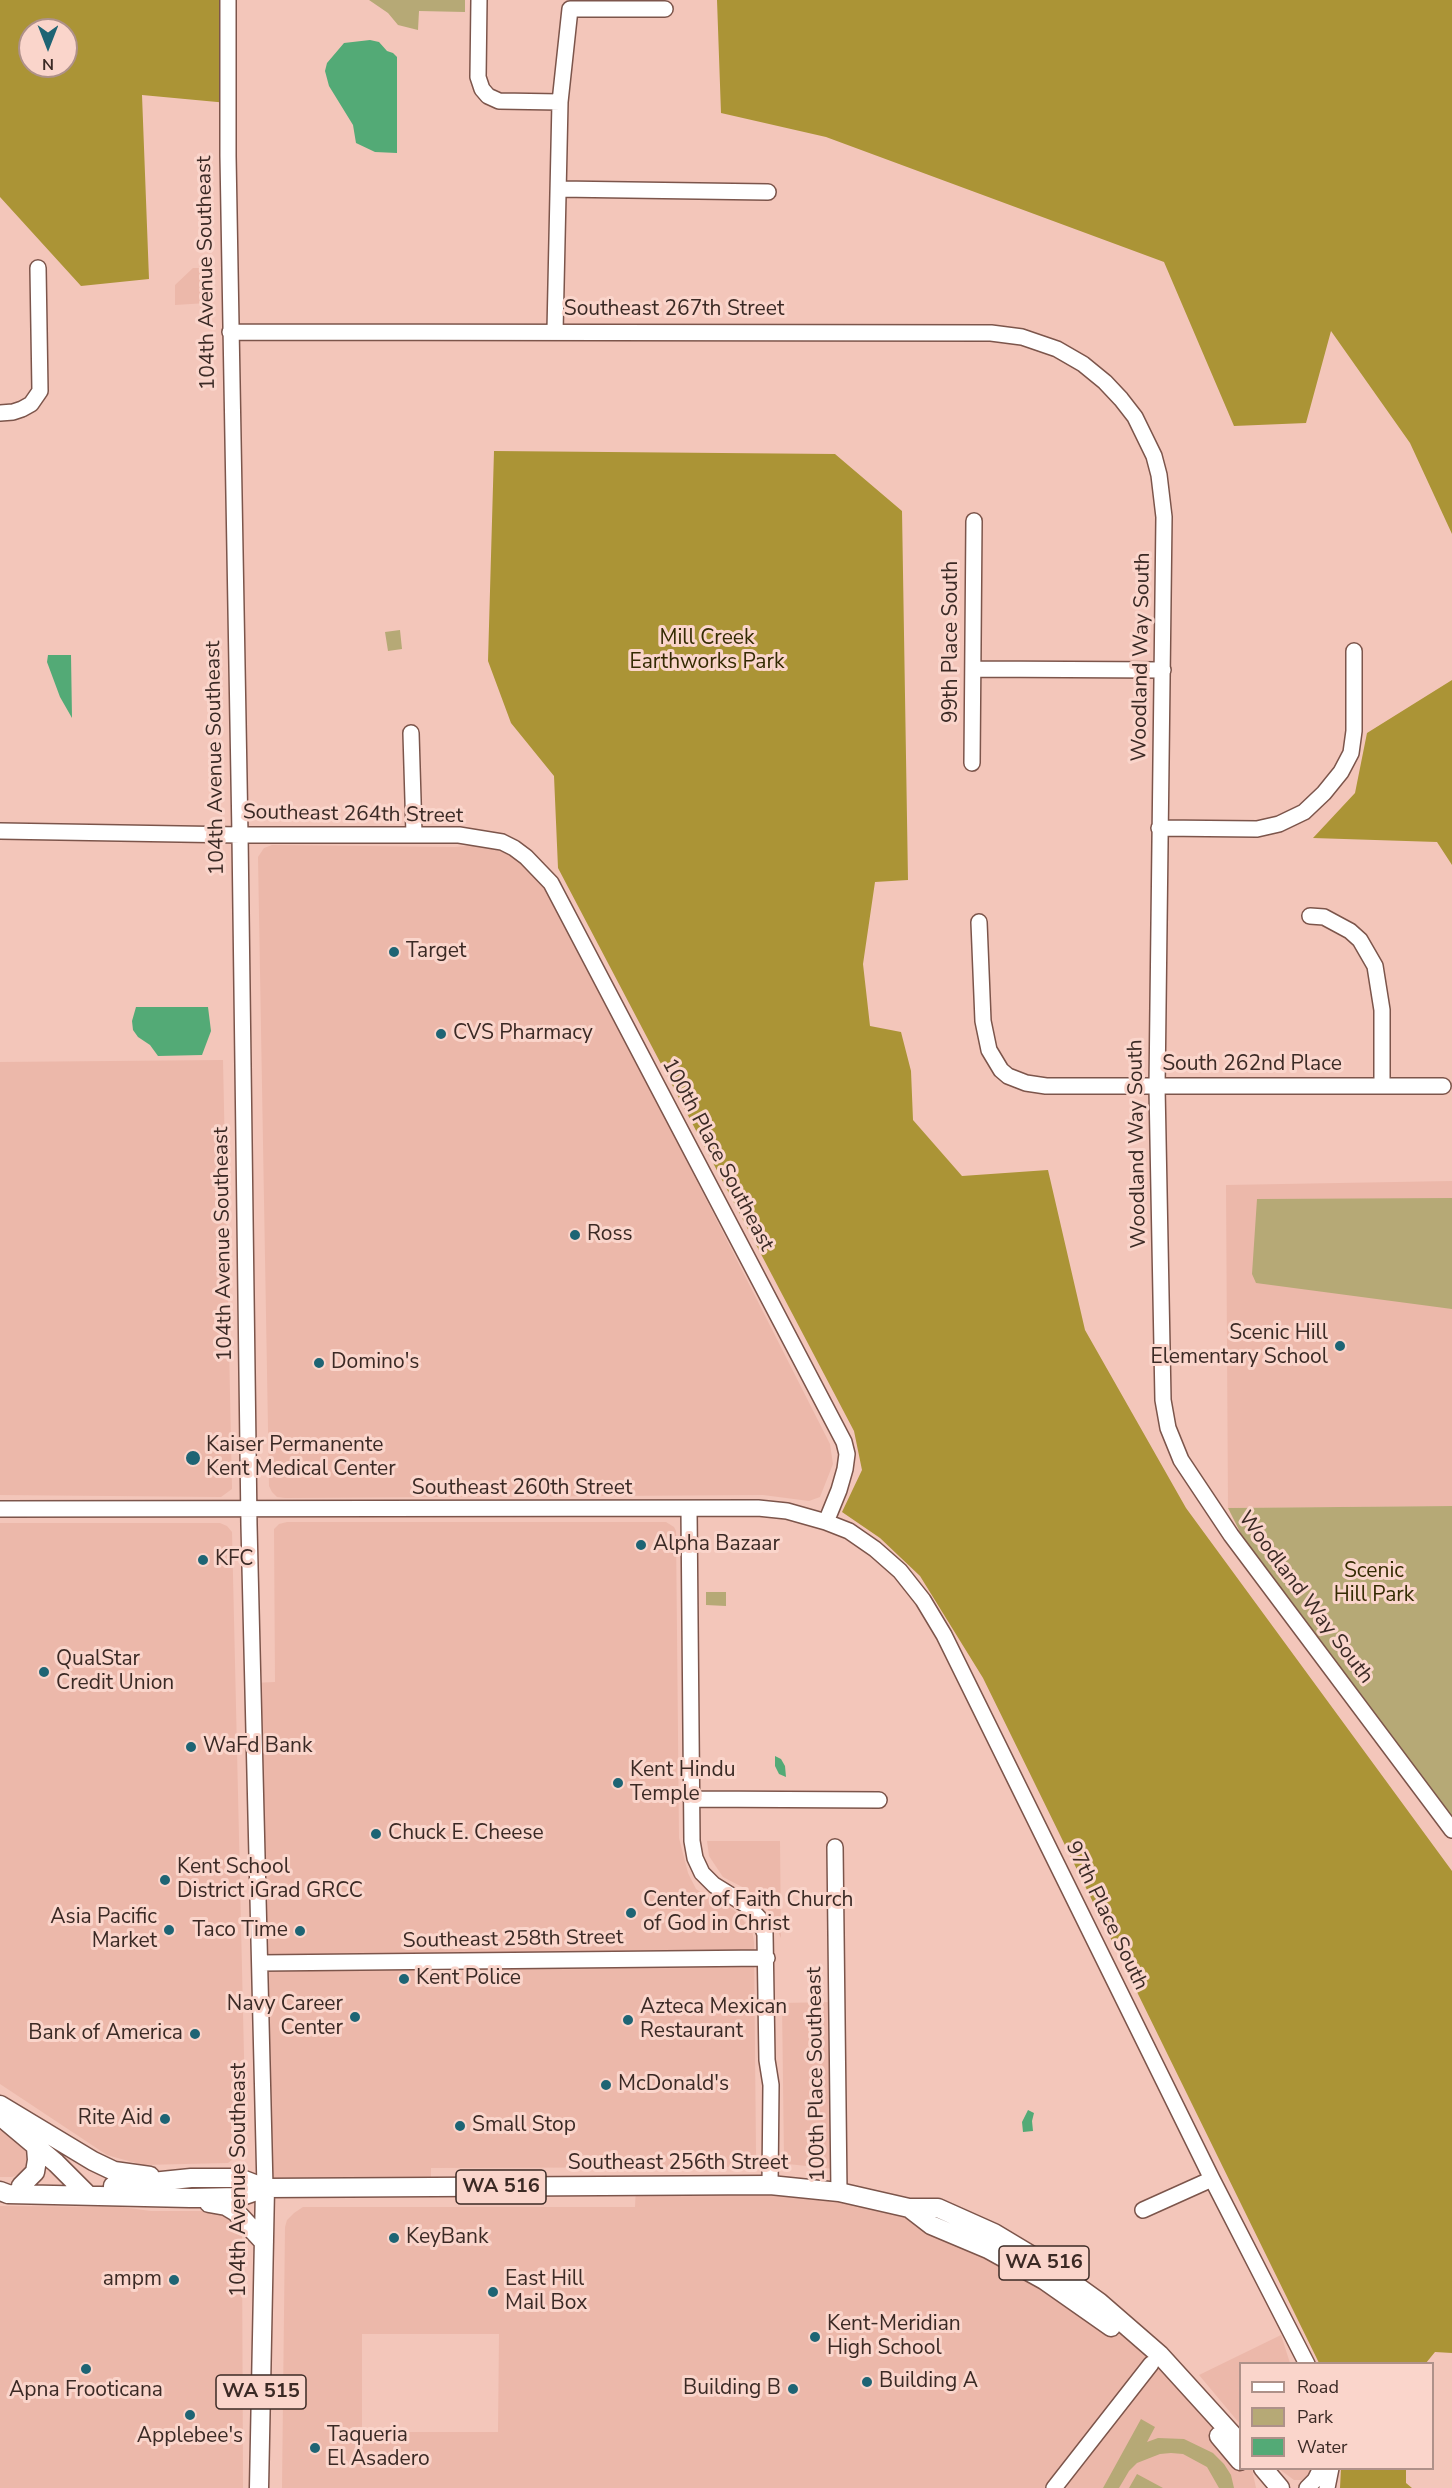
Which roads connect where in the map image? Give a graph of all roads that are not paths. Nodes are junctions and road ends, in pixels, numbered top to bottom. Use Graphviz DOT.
graph roads {
  1 [pos="228,0"];
  2 [pos="479,0"];
  3 [pos="665,9"];
  4 [pos="560,102"];
  5 [pos="559,189"];
  6 [pos="768,192"];
  7 [pos="38,268"];
  8 [pos="555,331"];
  9 [pos="230,332"];
  10 [pos="1105,382"];
  11 [pos="0,413"];
  12 [pos="974,521"];
  13 [pos="1354,651"];
  14 [pos="973,669"];
  15 [pos="1163,670"];
  16 [pos="411,733"];
  17 [pos="972,763"];
  18 [pos="1159,828"];
  19 [pos="0,831"];
  20 [pos="414,834"];
  21 [pos="240,835"];
  22 [pos="489,840"];
  23 [pos="1310,916"];
  24 [pos="979,922"];
  25 [pos="1382,1086"];
  26 [pos="1443,1086"];
  27 [pos="1157,1087"];
  28 [pos="0,1509"];
  29 [pos="249,1509"];
  30 [pos="690,1510"];
  31 [pos="826,1522"];
  32 [pos="691,1799"];
  33 [pos="879,1800"];
  34 [pos="1452,1830"];
  35 [pos="835,1847"];
  36 [pos="767,1958"];
  37 [pos="260,1963"];
  38 [pos="0,2112"];
  39 [pos="36,2147"];
  40 [pos="191,2178"];
  41 [pos="1212,2179"];
  42 [pos="770,2185"];
  43 [pos="21,2186"];
  44 [pos="265,2188"];
  45 [pos="0,2191"];
  46 [pos="83,2191"];
  47 [pos="839,2192"];
  48 [pos="190,2198"];
  49 [pos="1143,2210"];
  50 [pos="264,2242"];
  51 [pos="1156,2360"];
  52 [pos="1305,2362"];
  53 [pos="1239,2442"];
  54 [pos="1239,2460"];
  55 [pos="1248,2470"];
  56 [pos="1264,2470"];
  57 [pos="1320,2470"];
  58 [pos="1331,2470"];
  59 [pos="259,2488"];
  60 [pos="1054,2488"];
  61 [pos="1264,2488"];
  62 [pos="1280,2488"];
  63 [pos="1307,2488"];
  64 [pos="1327,2488"];
  1 -- 9 [label="street, 104th Avenue Southeast"];
  2 -- 4 [label="street"];
  3 -- 4 [label="street"];
  4 -- 5 [label="street"];
  5 -- 6 [label="street"];
  5 -- 8 [label="street"];
  7 -- 11 [label="street"];
  8 -- 9 [label="street, Southeast 267th Street"];
  8 -- 10 [label="street, Southeast 267th Street"];
  9 -- 21 [label="street, 104th Avenue Southeast"];
  10 -- 15 [label="street, Woodland Way South"];
  12 -- 14 [label="street, 99th Place South"];
  13 -- 18 [label="street"];
  14 -- 15 [label="street"];
  14 -- 17 [label="street, 99th Place South"];
  15 -- 18 [label="street, Woodland Way South"];
  16 -- 20 [label="street"];
  18 -- 27 [label="street, Woodland Way South"];
  19 -- 21 [label="street, Southeast 264th Street"];
  20 -- 21 [label="street, Southeast 264th Street"];
  20 -- 22 [label="street, Southeast 264th Street"];
  21 -- 29 [label="street, 104th Avenue Southeast"];
  22 -- 31 [label="street, 100th Place Southeast"];
  23 -- 25 [label="street"];
  24 -- 27 [label="street, South 262nd Place"];
  25 -- 26 [label="street, South 262nd Place"];
  25 -- 27 [label="street, South 262nd Place"];
  27 -- 34 [label="street, Woodland Way South"];
  28 -- 29 [label="street, Southeast 260th Street"];
  29 -- 30 [label="street, Southeast 260th Street"];
  29 -- 37 [label="street, 104th Avenue Southeast"];
  30 -- 31 [label="street, Southeast 260th Street"];
  30 -- 32 [label="street"];
  31 -- 41 [label="street, 97th Place South"];
  32 -- 33 [label="street"];
  32 -- 36 [label="street"];
  35 -- 47 [label="street, 100th Place Southeast"];
  36 -- 37 [label="street, Southeast 258th Street"];
  36 -- 42 [label="street"];
  37 -- 44 [label="street, 104th Avenue Southeast"];
  38 -- 39 [label="main road, WA 516"];
  38 -- 40 [label="main road, WA 516"];
  39 -- 43 [label="main road"];
  39 -- 46 [label="main road, WA 516"];
  40 -- 44 [label="main road, Southeast 256th Street / WA 516"];
  40 -- 46 [label="main road, Southeast 256th Street / WA 516"];
  41 -- 49 [label="street"];
  41 -- 52 [label="street, 97th Place South"];
  42 -- 44 [label="main road, Southeast 256th Street / WA 516"];
  42 -- 47 [label="main road, Southeast 256th Street / WA 516"];
  43 -- 45 [label="main road, Southeast 256th Street"];
  43 -- 46 [label="main road, Southeast 256th Street"];
  44 -- 48 [label="main road, Southeast 256th Street / WA 516"];
  44 -- 50 [label="main road, 104th Avenue Southeast / WA 515"];
  45 -- 46 [label="main road, Southeast 256th Street"];
  46 -- 48 [label="main road, Southeast 256th Street / WA 516"];
  47 -- 51 [label="main road, Southeast 256th Street / WA 516"];
  48 -- 50 [label="main road"];
  50 -- 59 [label="main road, 104th Avenue Southeast / WA 515"];
  51 -- 53 [label="main road, WA 516"];
  51 -- 54 [label="main road, WA 516"];
  51 -- 60 [label="street"];
  55 -- 61 [label="main road"];
  56 -- 62 [label="main road"];
  57 -- 63 [label="street"];
  58 -- 64 [label="street"];
}
